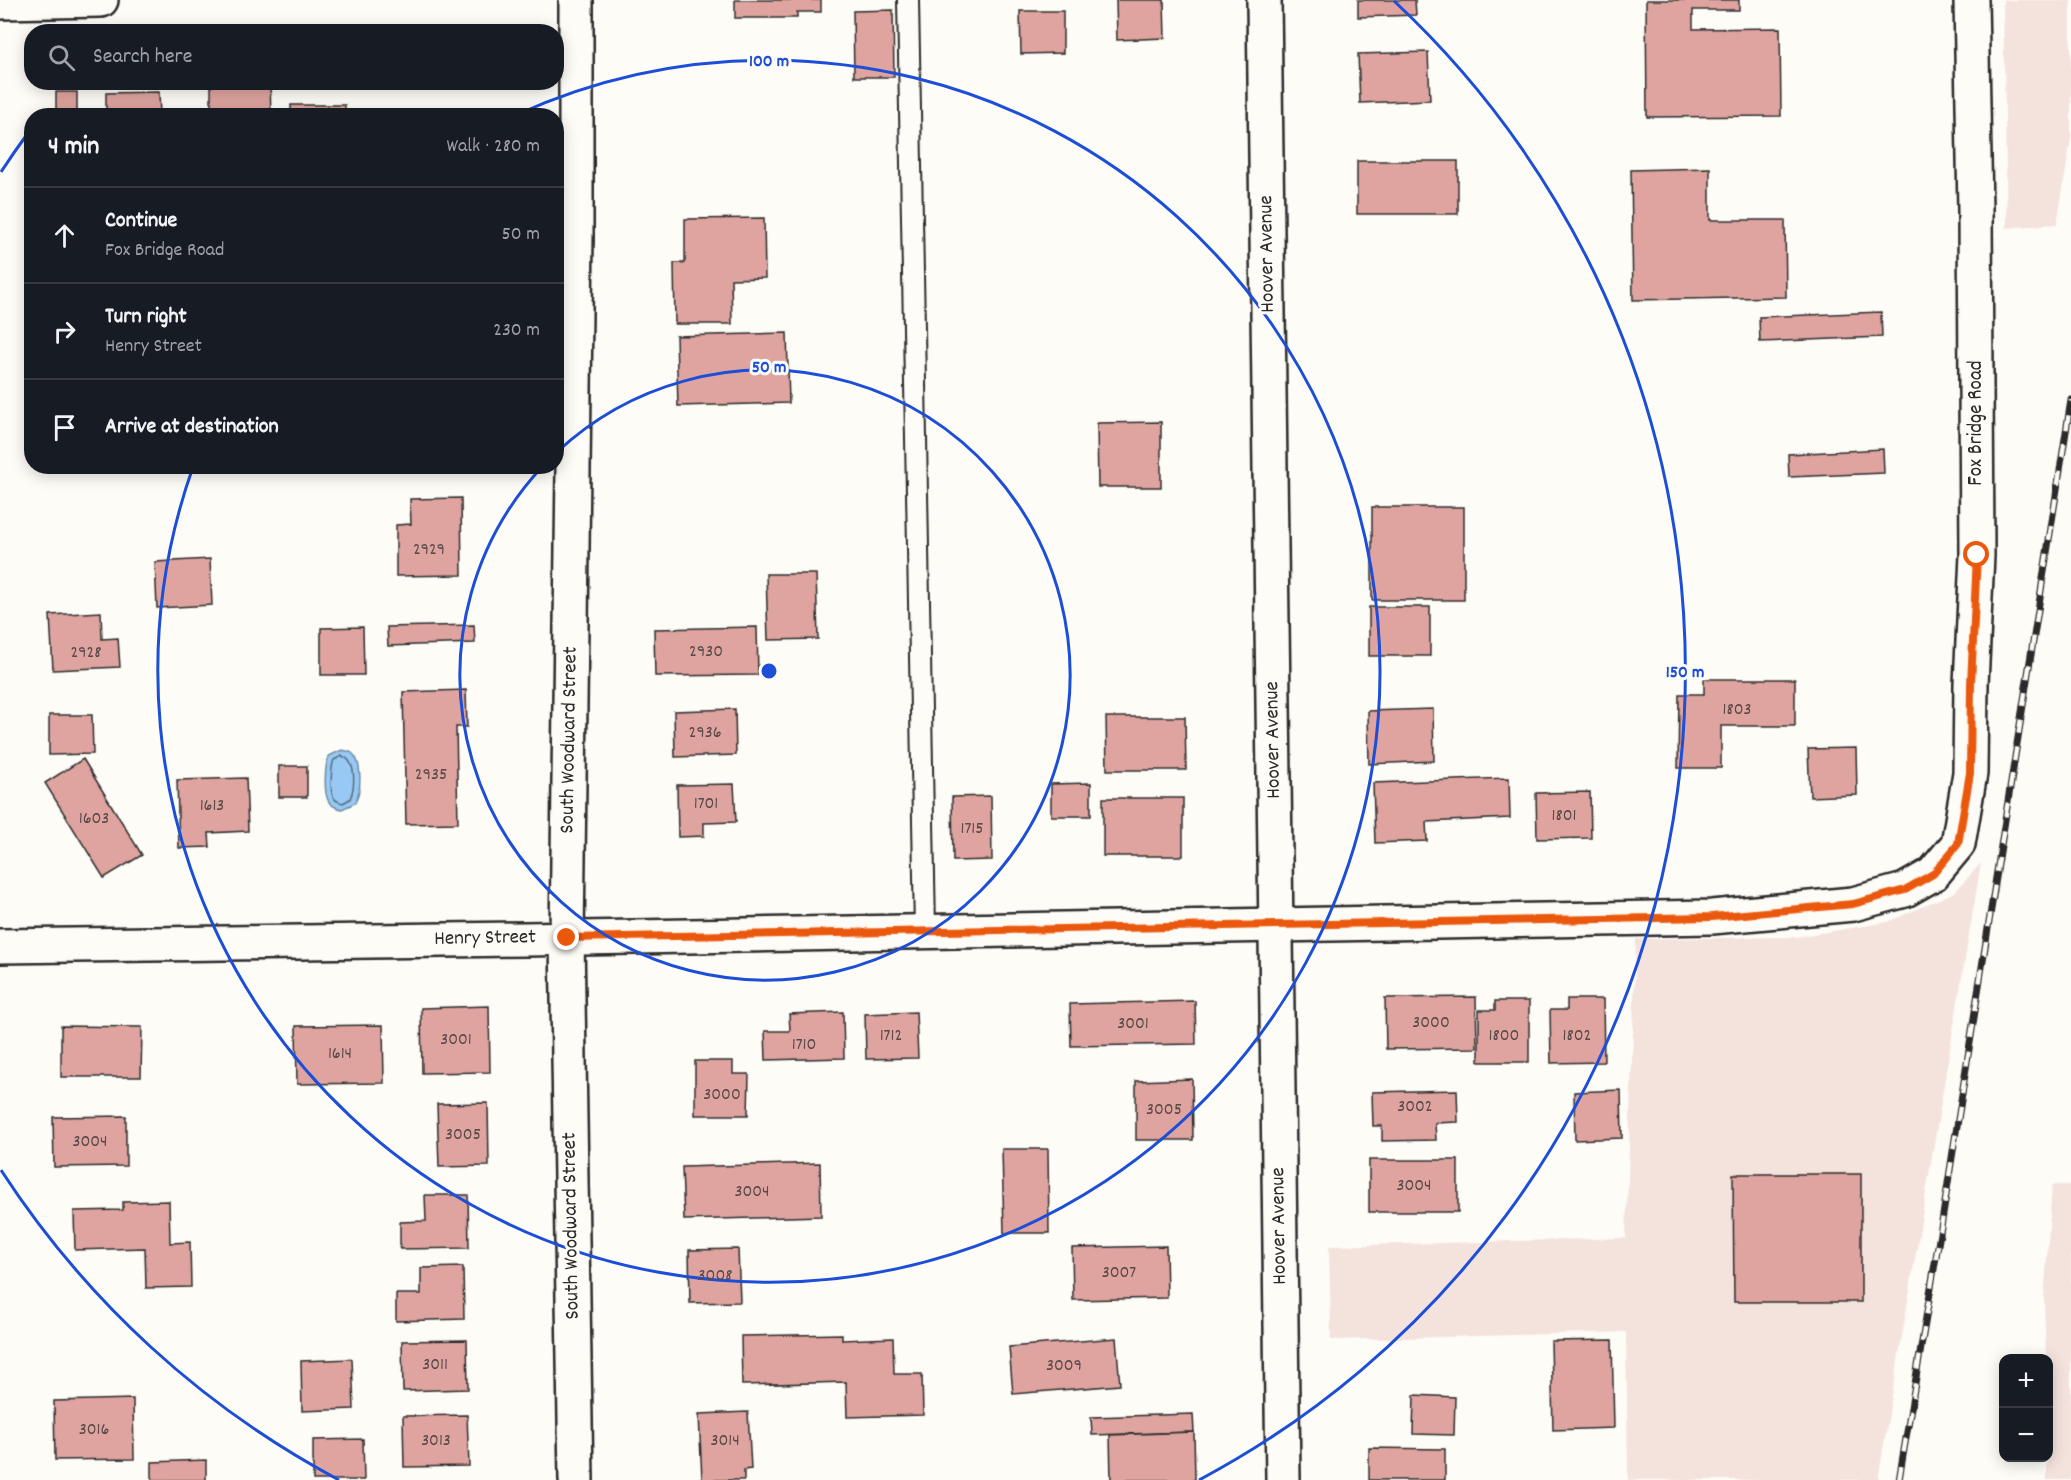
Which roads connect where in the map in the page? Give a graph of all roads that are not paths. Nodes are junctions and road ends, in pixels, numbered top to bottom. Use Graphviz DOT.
graph roads {
  1 [pos="102,0"];
  2 [pos="576,0"];
  3 [pos="908,0"];
  4 [pos="1264,0"];
  5 [pos="1971,0"];
  6 [pos="0,2"];
  7 [pos="1958,844"];
  8 [pos="1277,925"];
  9 [pos="925,930"];
  10 [pos="567,938"];
  11 [pos="0,946"];
  12 [pos="576,1480"];
  13 [pos="1283,1480"];
  1 -- 6 [label="street"];
  2 -- 10 [label="street, South Woodward Street"];
  3 -- 9 [label="lane"];
  4 -- 8 [label="street, Hoover Avenue"];
  5 -- 7 [label="street, Fox Bridge Road"];
  7 -- 8 [label="street, Henry Street"];
  8 -- 9 [label="street, Henry Street"];
  8 -- 13 [label="street, Hoover Avenue"];
  9 -- 10 [label="street, Henry Street"];
  10 -- 11 [label="street, Henry Street"];
  10 -- 12 [label="street, South Woodward Street"];
}
